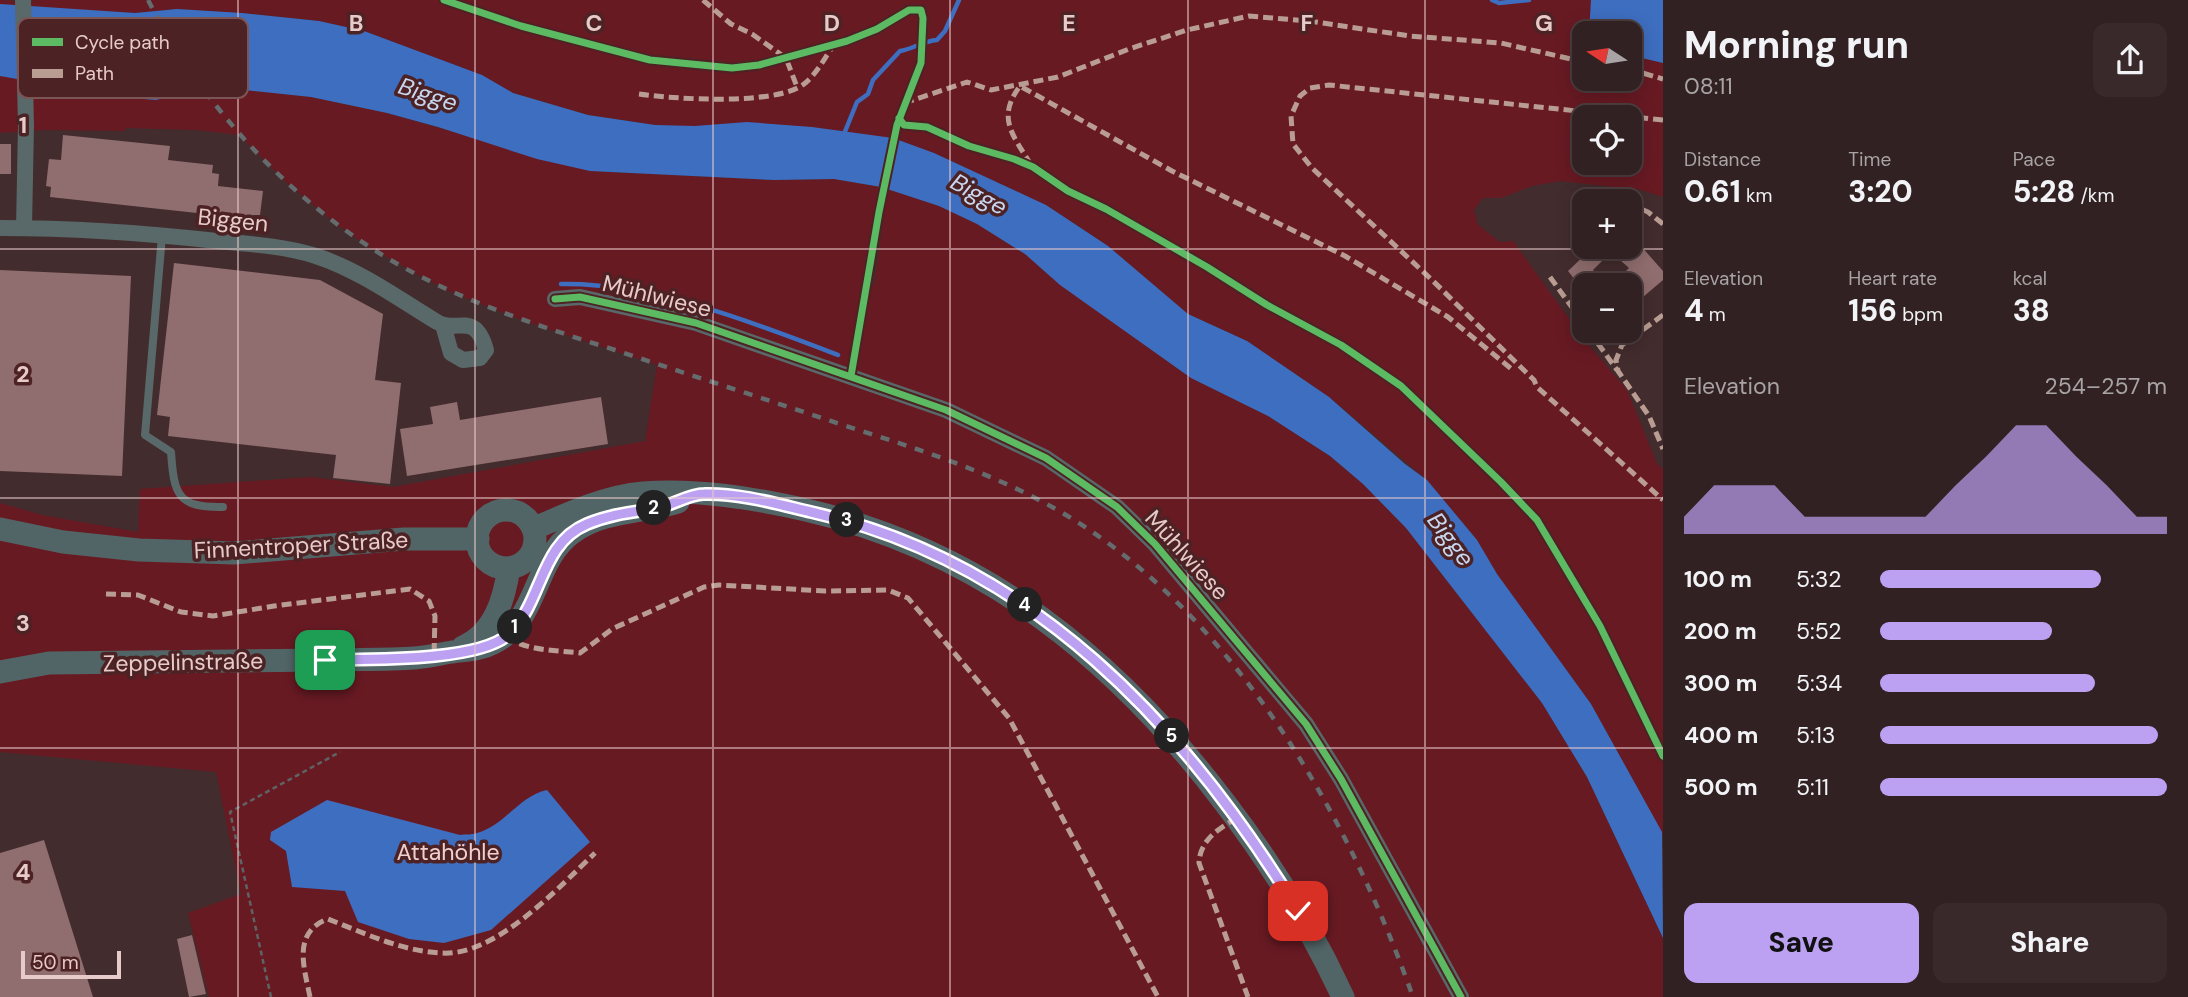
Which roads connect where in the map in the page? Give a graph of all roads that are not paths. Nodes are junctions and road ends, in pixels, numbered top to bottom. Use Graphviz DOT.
graph roads {
  1 [pos="23,0"];
  2 [pos="23,18"];
  3 [pos="25,98"];
  4 [pos="0,228"];
  5 [pos="24,228"];
  6 [pos="162,236"];
  7 [pos="555,299"];
  8 [pos="443,326"];
  9 [pos="702,494"];
  10 [pos="223,507"];
  11 [pos="0,529"];
  12 [pos="533,529"];
  13 [pos="478,539"];
  14 [pos="509,568"];
  15 [pos="451,652"];
  16 [pos="0,672"];
  17 [pos="1343,997"];
  18 [pos="1461,997"];
  1 -- 2 [label="street"];
  3 -- 5 [label="street"];
  4 -- 5 [label="street, Biggen"];
  5 -- 6 [label="street, Biggen"];
  6 -- 8 [label="street, Biggen"];
  6 -- 10 [label="lane"];
  7 -- 18 [label="street, Mühlwiese"];
  9 -- 12 [label="main road"];
  9 -- 15 [label="main road, Zeppelinstraße"];
  9 -- 17 [label="main road"];
  11 -- 13 [label="main road, Finnentroper Straße"];
  12 -- 13 [label="main road"];
  12 -- 14 [label="main road"];
  13 -- 14 [label="main road"];
  14 -- 15 [label="main road, Zeppelinstraße"];
  15 -- 16 [label="main road, Zeppelinstraße"];
}
